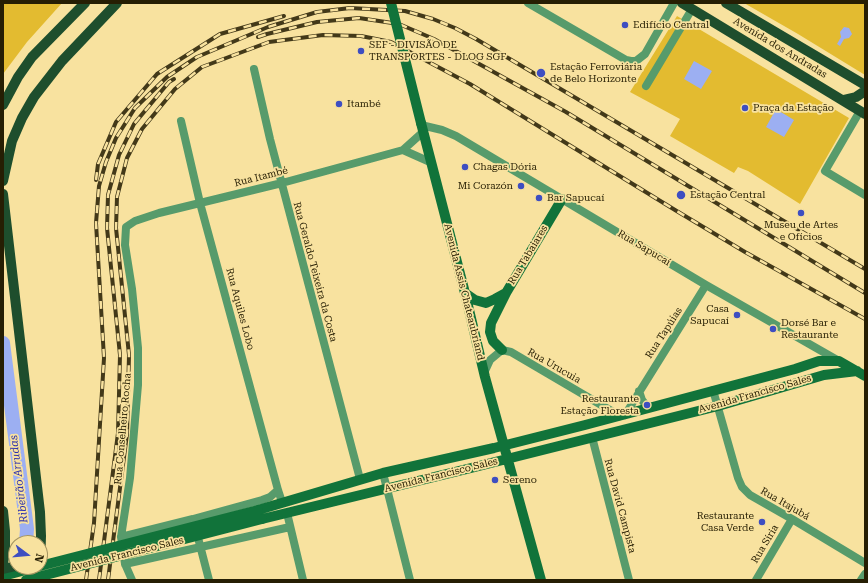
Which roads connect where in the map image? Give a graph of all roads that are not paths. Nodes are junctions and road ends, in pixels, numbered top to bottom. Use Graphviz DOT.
graph roads {
  1 [pos="85,3"];
  2 [pos="117,3"];
  3 [pos="391,3"];
  4 [pos="528,3"];
  5 [pos="674,3"];
  6 [pos="682,3"];
  7 [pos="726,3"];
  8 [pos="692,9"];
  9 [pos="254,69"];
  10 [pos="646,86"];
  11 [pos="865,86"];
  12 [pos="865,91"];
  13 [pos="843,100"];
  14 [pos="3,105"];
  15 [pos="862,112"];
  16 [pos="181,121"];
  17 [pos="421,127"];
  18 [pos="403,150"];
  19 [pos="430,162"];
  20 [pos="3,181"];
  21 [pos="282,183"];
  22 [pos="3,194"];
  23 [pos="865,195"];
  24 [pos="562,199"];
  25 [pos="200,203"];
  26 [pos="126,227"];
  27 [pos="6,246"];
  28 [pos="706,285"];
  29 [pos="465,293"];
  30 [pos="506,293"];
  31 [pos="502,350"];
  32 [pos="839,360"];
  33 [pos="484,373"];
  34 [pos="861,373"];
  35 [pos="714,390"];
  36 [pos="639,391"];
  37 [pos="718,406"];
  38 [pos="648,408"];
  39 [pos="623,415"];
  40 [pos="592,438"];
  41 [pos="504,445"];
  42 [pos="507,459"];
  43 [pos="383,473"];
  44 [pos="360,479"];
  45 [pos="387,489"];
  46 [pos="278,490"];
  47 [pos="282,502"];
  48 [pos="3,511"];
  49 [pos="287,513"];
  50 [pos="260,514"];
  51 [pos="193,519"];
  52 [pos="792,519"];
  53 [pos="290,527"];
  54 [pos="40,535"];
  55 [pos="121,538"];
  56 [pos="200,547"];
  57 [pos="4,553"];
  58 [pos="48,562"];
  59 [pos="865,563"];
  60 [pos="125,564"];
  61 [pos="8,566"];
  62 [pos="865,574"];
  63 [pos="26,580"];
  64 [pos="132,580"];
  65 [pos="209,580"];
  66 [pos="303,580"];
  67 [pos="410,580"];
  68 [pos="541,580"];
  69 [pos="629,580"];
  70 [pos="756,580"];
  71 [pos="861,580"];
  1 -- 14 [label="main road"];
  2 -- 20 [label="main road"];
  3 -- 17 [label="street, Avenida Assis Chateaubriand, bridge"];
  4 -- 5 [label="street"];
  6 -- 8 [label="main road, Avenida dos Andradas"];
  7 -- 11 [label="main road, Avenida dos Andradas"];
  8 -- 10 [label="street"];
  8 -- 13 [label="main road, Avenida dos Andradas"];
  9 -- 21 [label="street, Rua Geraldo Teixeira da Costa"];
  12 -- 13 [label="main road"];
  13 -- 15 [label="main road, Avenida dos Andradas"];
  15 -- 23 [label="street"];
  16 -- 25 [label="street, Rua Aquiles Lobo"];
  17 -- 18 [label="street, Rua Itambé"];
  17 -- 19 [label="street, Avenida Assis Chateaubriand"];
  17 -- 24 [label="street, Rua Sapucaí"];
  18 -- 19 [label="street"];
  18 -- 21 [label="street, Rua Itambé"];
  19 -- 29 [label="street, Avenida Assis Chateaubriand"];
  21 -- 25 [label="street, Rua Itambé"];
  21 -- 44 [label="street, Rua Geraldo Teixeira da Costa"];
  22 -- 27 [label="main road"];
  24 -- 28 [label="street, Rua Sapucaí"];
  24 -- 30 [label="street, Rua Tabaiares"];
  25 -- 26 [label="street, Rua Itambé"];
  25 -- 46 [label="street, Rua Aquiles Lobo"];
  26 -- 55 [label="street, Rua Conselheiro Rocha"];
  27 -- 54 [label="main road"];
  28 -- 32 [label="street, Rua Sapucaí"];
  28 -- 36 [label="street, Rua Tapúias"];
  29 -- 30 [label="street, Rua Tabaiares"];
  29 -- 33 [label="street, Avenida Assis Chateaubriand"];
  30 -- 31 [label="street"];
  31 -- 33 [label="street"];
  31 -- 39 [label="street, Rua Urucuia"];
  32 -- 34 [label="street, Rua Sapucaí"];
  32 -- 35 [label="street, Avenida Francisco Sales"];
  33 -- 41 [label="street, Avenida Assis Chateaubriand"];
  34 -- 37 [label="street, Avenida Francisco Sales"];
  35 -- 37 [label="street, Rua Itajubá"];
  35 -- 38 [label="street, Avenida Francisco Sales"];
  36 -- 38 [label="street"];
  36 -- 39 [label="street, Rua Tapúias"];
  37 -- 40 [label="street, Avenida Francisco Sales"];
  37 -- 52 [label="street, Rua Itajubá"];
  38 -- 39 [label="street, Avenida Francisco Sales"];
  39 -- 41 [label="street, Avenida Francisco Sales"];
  40 -- 42 [label="street, Avenida Francisco Sales"];
  40 -- 69 [label="street, Rua David Campista"];
  41 -- 42 [label="street, Avenida Assis Chateaubriand"];
  41 -- 43 [label="street, Avenida Francisco Sales"];
  42 -- 45 [label="street, Avenida Francisco Sales"];
  42 -- 68 [label="street, Avenida Assis Chateaubriand"];
  43 -- 44 [label="street, Avenida Francisco Sales"];
  43 -- 45 [label="street"];
  44 -- 47 [label="street, Avenida Francisco Sales"];
  45 -- 49 [label="street, Avenida Francisco Sales"];
  45 -- 67 [label="street"];
  46 -- 47 [label="street, Rua Aquiles Lobo"];
  46 -- 51 [label="street, Avenida Francisco Sales"];
  47 -- 50 [label="street, Avenida Francisco Sales"];
  48 -- 57 [label="main road"];
  49 -- 50 [label="street, Avenida Francisco Sales"];
  49 -- 53 [label="street"];
  50 -- 58 [label="street, Avenida Francisco Sales, bridge"];
  50 -- 63 [label="street, Avenida Francisco Sales, bridge"];
  51 -- 55 [label="street, Avenida Francisco Sales"];
  51 -- 56 [label="street"];
  52 -- 59 [label="street, Rua Itajubá"];
  52 -- 70 [label="street, Rua Síria"];
  53 -- 56 [label="street, Avenida Francisco Sales"];
  53 -- 66 [label="street"];
  55 -- 60 [label="street, Rua Conselheiro Rocha"];
  56 -- 60 [label="street, Avenida Francisco Sales"];
  56 -- 65 [label="street"];
  57 -- 61 [label="main road"];
  60 -- 64 [label="street, Rua Conselheiro Rocha"];
  62 -- 71 [label="street"];
}
